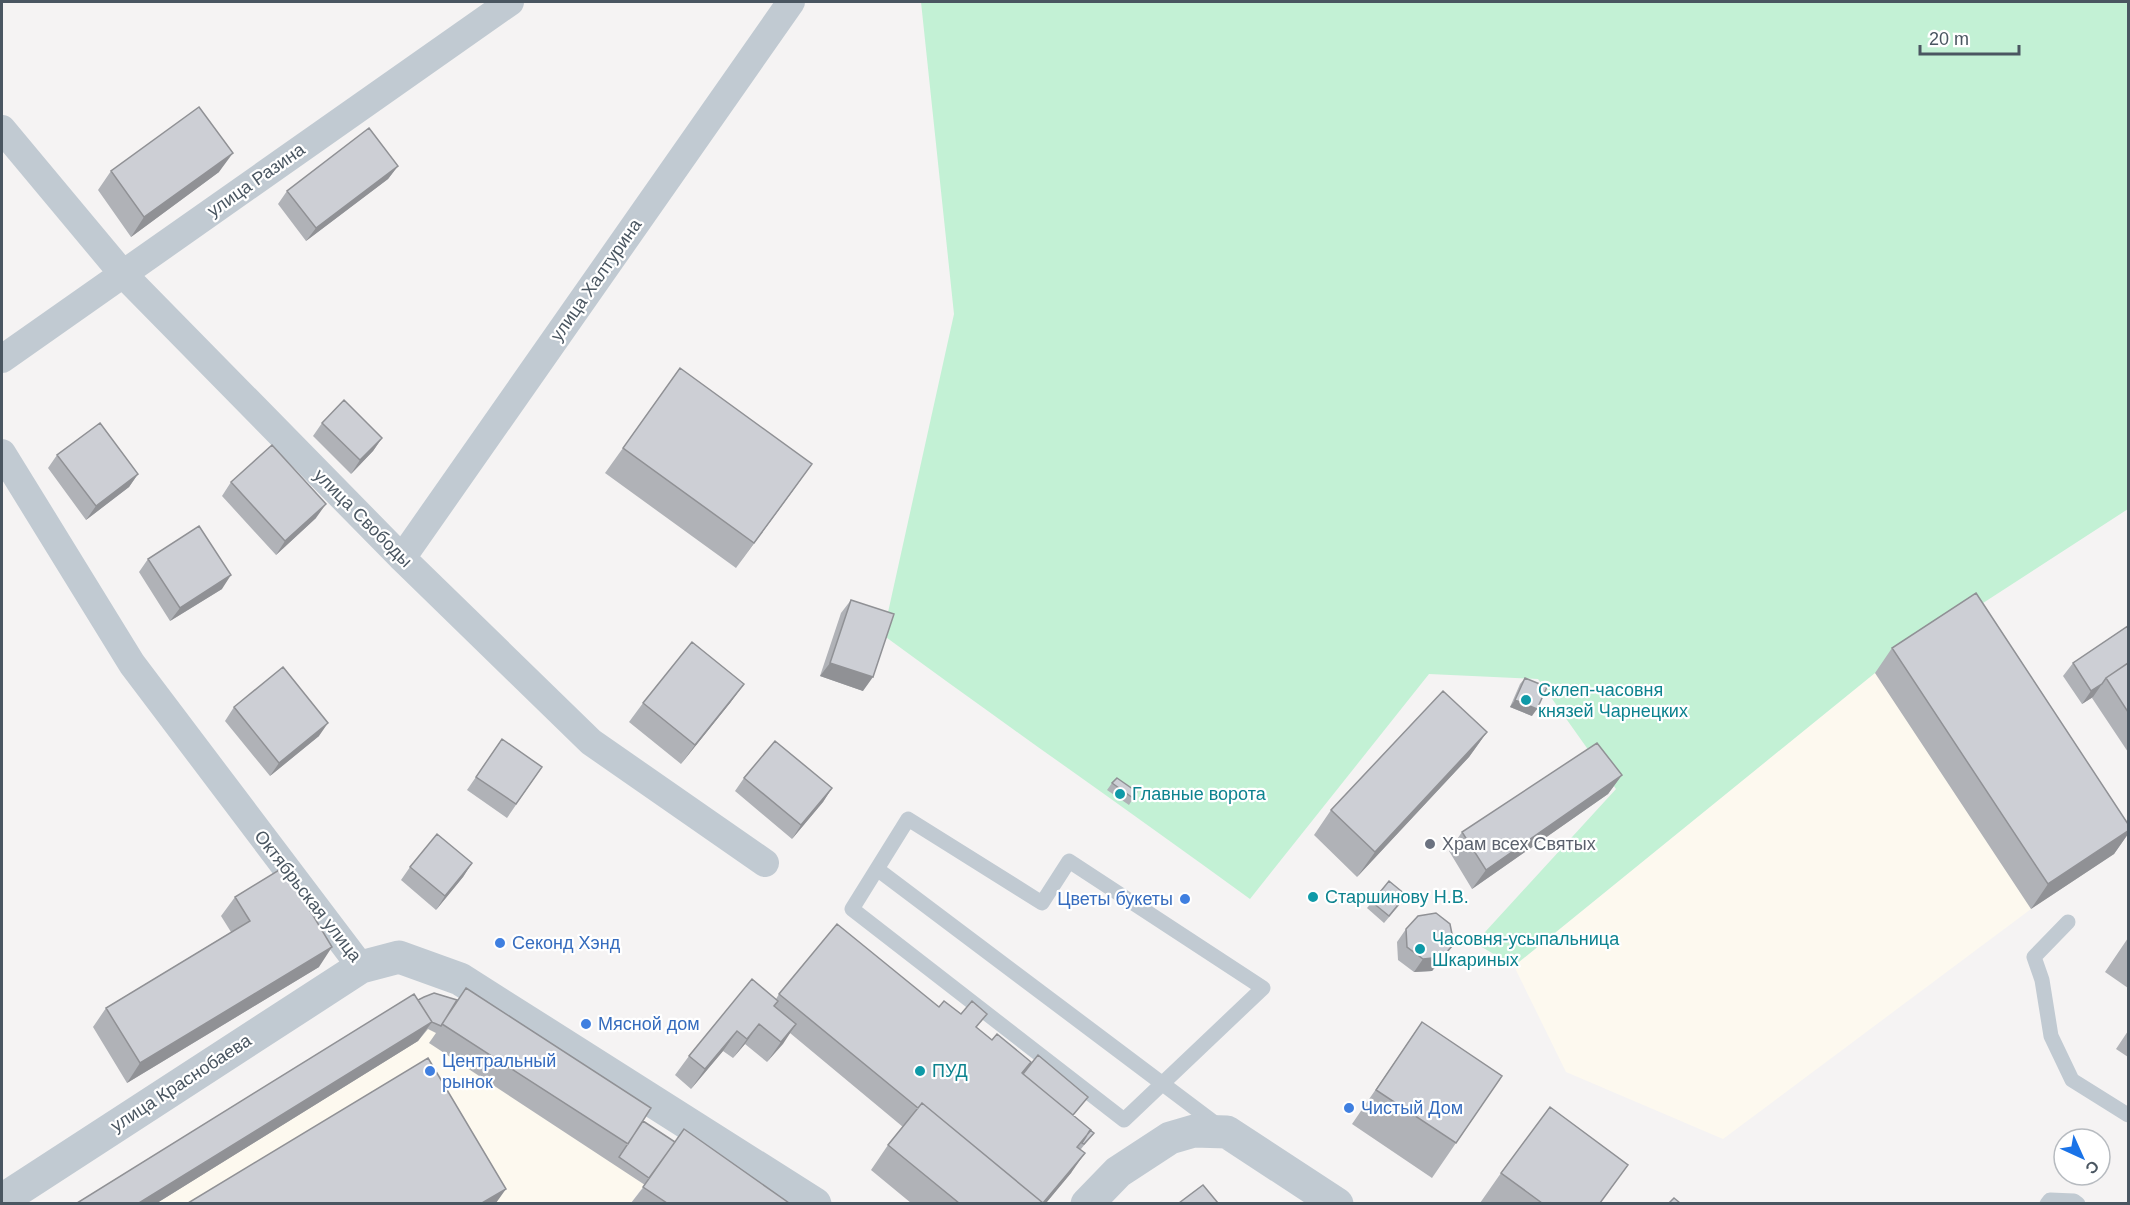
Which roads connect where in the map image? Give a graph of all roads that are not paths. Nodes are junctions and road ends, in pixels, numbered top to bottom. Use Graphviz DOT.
graph roads {
  1 [pos="510,2"];
  2 [pos="790,2"];
  3 [pos="2,129"];
  4 [pos="123,274"];
  5 [pos="2,359"];
  6 [pos="2,453"];
  7 [pos="402,558"];
  8 [pos="765,863"];
  9 [pos="878,869"];
  10 [pos="2068,922"];
  11 [pos="361,967"];
  12 [pos="1164,1084"];
  13 [pos="2128,1115"];
  14 [pos="1227,1132"];
  15 [pos="2,1200"];
  16 [pos="815,1203"];
  17 [pos="1087,1203"];
  18 [pos="1337,1203"];
  19 [pos="2047,1203"];
  20 [pos="2078,1203"];
  1 -- 4 [label="street, улица Разина"];
  2 -- 7 [label="street, улица Халтурина"];
  3 -- 4 [label="street, улица Свободы"];
  4 -- 5 [label="street, улица Разина"];
  4 -- 7 [label="street, улица Свободы"];
  6 -- 11 [label="street, Октябрьская улица"];
  7 -- 8 [label="street, улица Свободы"];
  9 -- 12 [label="lane"];
  9 -- 12 [label="lane"];
  9 -- 12 [label="lane"];
  10 -- 13 [label="lane"];
  11 -- 15 [label="street, улица Краснобаева"];
  11 -- 16 [label="street, Октябрьская улица"];
  12 -- 14 [label="lane"];
  14 -- 17 [label="street"];
  14 -- 18 [label="street"];
  19 -- 20 [label="lane"];
}
